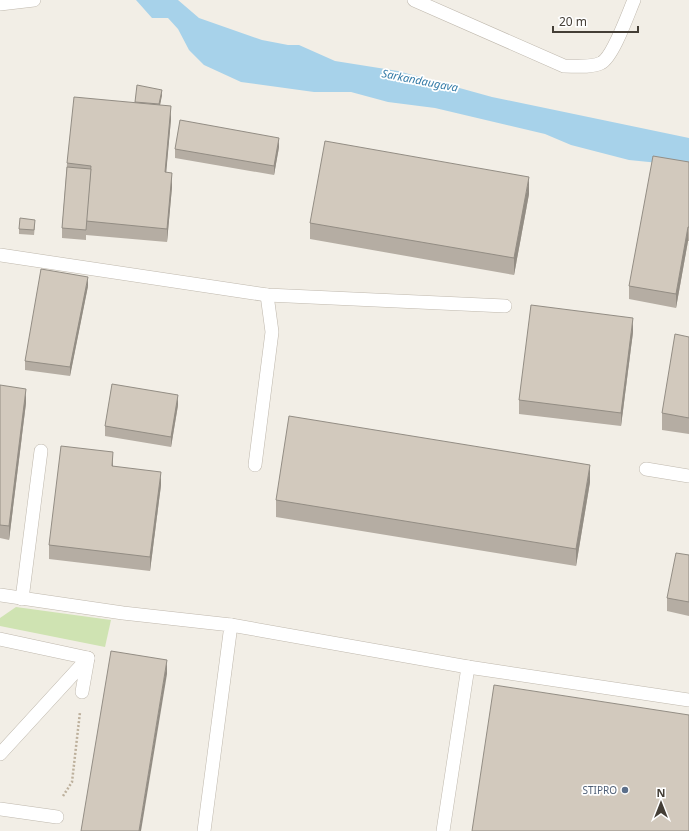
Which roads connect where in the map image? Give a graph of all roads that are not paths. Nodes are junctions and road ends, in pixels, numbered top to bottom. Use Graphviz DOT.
graph roads {
  1 [pos="34,0"];
  2 [pos="414,0"];
  3 [pos="634,0"];
  4 [pos="0,4"];
  5 [pos="0,255"];
  6 [pos="267,295"];
  7 [pos="505,306"];
  8 [pos="41,451"];
  9 [pos="255,465"];
  10 [pos="646,469"];
  11 [pos="689,476"];
  12 [pos="0,595"];
  13 [pos="22,599"];
  14 [pos="231,625"];
  15 [pos="0,639"];
  16 [pos="88,658"];
  17 [pos="468,667"];
  18 [pos="82,692"];
  19 [pos="689,700"];
  20 [pos="0,754"];
  21 [pos="0,809"];
  22 [pos="57,817"];
  23 [pos="204,831"];
  24 [pos="443,831"];
  1 -- 4 [label="lane"];
  2 -- 3 [label="lane"];
  5 -- 6 [label="lane"];
  6 -- 7 [label="lane"];
  6 -- 9 [label="lane"];
  8 -- 13 [label="lane"];
  10 -- 11 [label="lane"];
  12 -- 13 [label="lane"];
  13 -- 14 [label="lane"];
  14 -- 17 [label="lane"];
  14 -- 23 [label="lane"];
  15 -- 16 [label="lane"];
  16 -- 18 [label="lane"];
  16 -- 20 [label="lane"];
  17 -- 19 [label="lane"];
  17 -- 24 [label="lane"];
  21 -- 22 [label="lane"];
}
